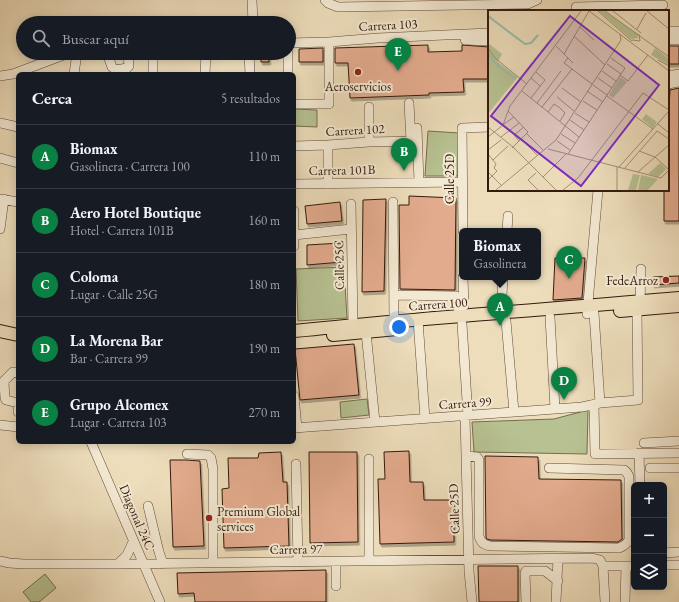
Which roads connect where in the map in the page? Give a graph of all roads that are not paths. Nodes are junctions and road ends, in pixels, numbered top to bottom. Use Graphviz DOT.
graph roads {
  1 [pos="252,0"];
  2 [pos="324,0"];
  3 [pos="537,0"];
  4 [pos="663,5"];
  5 [pos="576,6"];
  6 [pos="253,16"];
  7 [pos="488,33"];
  8 [pos="464,40"];
  9 [pos="488,41"];
  10 [pos="329,42"];
  11 [pos="296,43"];
  12 [pos="50,60"];
  13 [pos="76,60"];
  14 [pos="110,60"];
  15 [pos="129,60"];
  16 [pos="153,60"];
  17 [pos="206,60"];
  18 [pos="250,60"];
  19 [pos="288,60"];
  20 [pos="18,72"];
  21 [pos="74,72"];
  22 [pos="152,72"];
  23 [pos="205,72"];
  24 [pos="250,72"];
  25 [pos="288,72"];
  26 [pos="16,73"];
  27 [pos="679,74"];
  28 [pos="0,76"];
  29 [pos="669,76"];
  30 [pos="16,80"];
  31 [pos="679,82"];
  32 [pos="669,84"];
  33 [pos="409,103"];
  34 [pos="296,104"];
  35 [pos="369,107"];
  36 [pos="0,123"];
  37 [pos="16,127"];
  38 [pos="488,127"];
  39 [pos="417,128"];
  40 [pos="414,141"];
  41 [pos="369,142"];
  42 [pos="328,145"];
  43 [pos="296,146"];
  44 [pos="0,158"];
  45 [pos="16,162"];
  46 [pos="419,182"];
  47 [pos="462,182"];
  48 [pos="296,184"];
  49 [pos="328,184"];
  50 [pos="598,191"];
  51 [pos="2,199"];
  52 [pos="16,202"];
  53 [pos="393,202"];
  54 [pos="351,204"];
  55 [pos="508,216"];
  56 [pos="463,228"];
  57 [pos="507,228"];
  58 [pos="0,229"];
  59 [pos="351,229"];
  60 [pos="296,235"];
  61 [pos="641,269"];
  62 [pos="463,280"];
  63 [pos="503,280"];
  64 [pos="394,295"];
  65 [pos="679,298"];
  66 [pos="639,306"];
  67 [pos="679,306"];
  68 [pos="590,311"];
  69 [pos="503,317"];
  70 [pos="550,317"];
  71 [pos="462,319"];
  72 [pos="394,321"];
  73 [pos="418,323"];
  74 [pos="353,325"];
  75 [pos="0,331"];
  76 [pos="296,331"];
  77 [pos="366,332"];
  78 [pos="16,335"];
  79 [pos="0,339"];
  80 [pos="296,339"];
  81 [pos="16,343"];
  82 [pos="16,373"];
  83 [pos="16,402"];
  84 [pos="597,404"];
  85 [pos="555,409"];
  86 [pos="514,412"];
  87 [pos="467,416"];
  88 [pos="425,419"];
  89 [pos="375,422"];
  90 [pos="0,425"];
  91 [pos="16,427"];
  92 [pos="296,428"];
  93 [pos="644,442"];
  94 [pos="679,442"];
  95 [pos="93,444"];
  96 [pos="639,453"];
  97 [pos="679,453"];
  98 [pos="187,454"];
  99 [pos="595,454"];
  100 [pos="466,456"];
  101 [pos="369,459"];
  102 [pos="296,464"];
  103 [pos="549,468"];
  104 [pos="650,468"];
  105 [pos="679,468"];
  106 [pos="584,469"];
  107 [pos="640,482"];
  108 [pos="148,506"];
  109 [pos="133,542"];
  110 [pos="679,552"];
  111 [pos="667,553"];
  112 [pos="558,558"];
  113 [pos="0,560"];
  114 [pos="469,560"];
  115 [pos="336,561"];
  116 [pos="368,561"];
  117 [pos="298,562"];
  118 [pos="213,563"];
  119 [pos="143,564"];
  120 [pos="163,564"];
  121 [pos="679,565"];
  122 [pos="604,566"];
  123 [pos="630,566"];
  124 [pos="667,566"];
  125 [pos="120,567"];
  126 [pos="558,581"];
  127 [pos="336,586"];
  128 [pos="160,602"];
  129 [pos="472,602"];
  130 [pos="526,602"];
  131 [pos="556,602"];
  132 [pos="605,602"];
  133 [pos="625,602"];
  1 -- 6 [label="street"];
  2 -- 3 [label="street"];
  4 -- 5 [label="street"];
  7 -- 10 [label="street, Carrera 103"];
  8 -- 9 [label="street"];
  10 -- 11 [label="street, Carrera 103"];
  10 -- 34 [label="street"];
  12 -- 20 [label="street"];
  13 -- 21 [label="street"];
  14 -- 15 [label="street"];
  16 -- 22 [label="street"];
  17 -- 23 [label="street"];
  18 -- 24 [label="street"];
  19 -- 25 [label="street"];
  26 -- 28 [label="street"];
  27 -- 29 [label="street"];
  28 -- 30 [label="street"];
  31 -- 32 [label="street"];
  33 -- 40 [label="street"];
  35 -- 41 [label="street"];
  36 -- 37 [label="street"];
  38 -- 47 [label="street, Calle 25D"];
  39 -- 40 [label="street"];
  40 -- 41 [label="street, Carrera 102"];
  40 -- 46 [label="street"];
  41 -- 42 [label="street, Carrera 102"];
  42 -- 43 [label="street, Carrera 102"];
  42 -- 49 [label="street"];
  44 -- 45 [label="street"];
  46 -- 47 [label="street, Carrera 101B"];
  46 -- 49 [label="street, Carrera 101B"];
  47 -- 56 [label="street, Calle 25D"];
  48 -- 49 [label="street, Carrera 101B"];
  50 -- 68 [label="street"];
  51 -- 52 [label="street"];
  51 -- 58 [label="street"];
  53 -- 64 [label="street"];
  54 -- 59 [label="street, Calle 25C"];
  55 -- 57 [label="street"];
  59 -- 60 [label="street"];
  59 -- 74 [label="street, Calle 25C"];
  61 -- 66 [label="street"];
  62 -- 71 [label="street, Calle 25D"];
  63 -- 69 [label="street"];
  64 -- 71 [label="street"];
  64 -- 72 [label="street"];
  65 -- 66 [label="main road, Carrera 100"];
  66 -- 67 [label="main road, Carrera 100"];
  66 -- 68 [label="main road, Carrera 100"];
  66 -- 84 [label="street, Carrera 99"];
  68 -- 69 [label="main road, Carrera 100"];
  68 -- 70 [label="main road, Carrera 100"];
  68 -- 84 [label="street"];
  69 -- 70 [label="main road, Carrera 100"];
  69 -- 71 [label="main road, Carrera 100"];
  69 -- 86 [label="street"];
  70 -- 85 [label="street"];
  71 -- 73 [label="main road, Carrera 100"];
  71 -- 87 [label="street, Calle 25D"];
  72 -- 73 [label="main road, Carrera 100"];
  72 -- 74 [label="main road, Carrera 100"];
  73 -- 77 [label="main road, Carrera 100"];
  73 -- 88 [label="street"];
  74 -- 76 [label="main road, Carrera 100"];
  75 -- 78 [label="main road"];
  77 -- 80 [label="main road, Carrera 100"];
  77 -- 89 [label="street"];
  79 -- 81 [label="main road"];
  82 -- 83 [label="street"];
  84 -- 85 [label="street, Carrera 99"];
  84 -- 99 [label="street"];
  85 -- 86 [label="street, Carrera 99"];
  86 -- 87 [label="street, Carrera 99"];
  87 -- 88 [label="street, Carrera 99"];
  87 -- 100 [label="street, Calle 25D"];
  88 -- 89 [label="street, Carrera 99"];
  89 -- 92 [label="street, Carrera 99"];
  90 -- 91 [label="street"];
  93 -- 94 [label="street"];
  95 -- 109 [label="street, Diagonal 24C"];
  96 -- 97 [label="street"];
  96 -- 99 [label="street"];
  96 -- 107 [label="street"];
  98 -- 118 [label="street"];
  99 -- 106 [label="street"];
  100 -- 106 [label="street"];
  100 -- 114 [label="street, Calle 25D"];
  101 -- 116 [label="street"];
  102 -- 117 [label="street"];
  103 -- 106 [label="street"];
  104 -- 105 [label="street"];
  108 -- 120 [label="street"];
  109 -- 119 [label="street, Diagonal 24C"];
  109 -- 125 [label="street"];
  110 -- 111 [label="street"];
  112 -- 114 [label="street, Carrera 97"];
  112 -- 122 [label="street, Carrera 97"];
  112 -- 126 [label="street"];
  113 -- 125 [label="street, Carrera 97"];
  114 -- 116 [label="street, Carrera 97"];
  114 -- 129 [label="street, Calle 25D"];
  115 -- 116 [label="street, Carrera 97"];
  115 -- 117 [label="street, Carrera 97"];
  115 -- 127 [label="street"];
  117 -- 118 [label="street, Carrera 97"];
  118 -- 120 [label="street, Carrera 97"];
  119 -- 120 [label="street, Carrera 97"];
  119 -- 125 [label="street, Carrera 97"];
  119 -- 128 [label="street, Diagonal 24C"];
  121 -- 124 [label="street"];
  122 -- 123 [label="street"];
  122 -- 132 [label="street"];
  123 -- 133 [label="street"];
  126 -- 130 [label="street"];
  126 -- 131 [label="street"];
}
